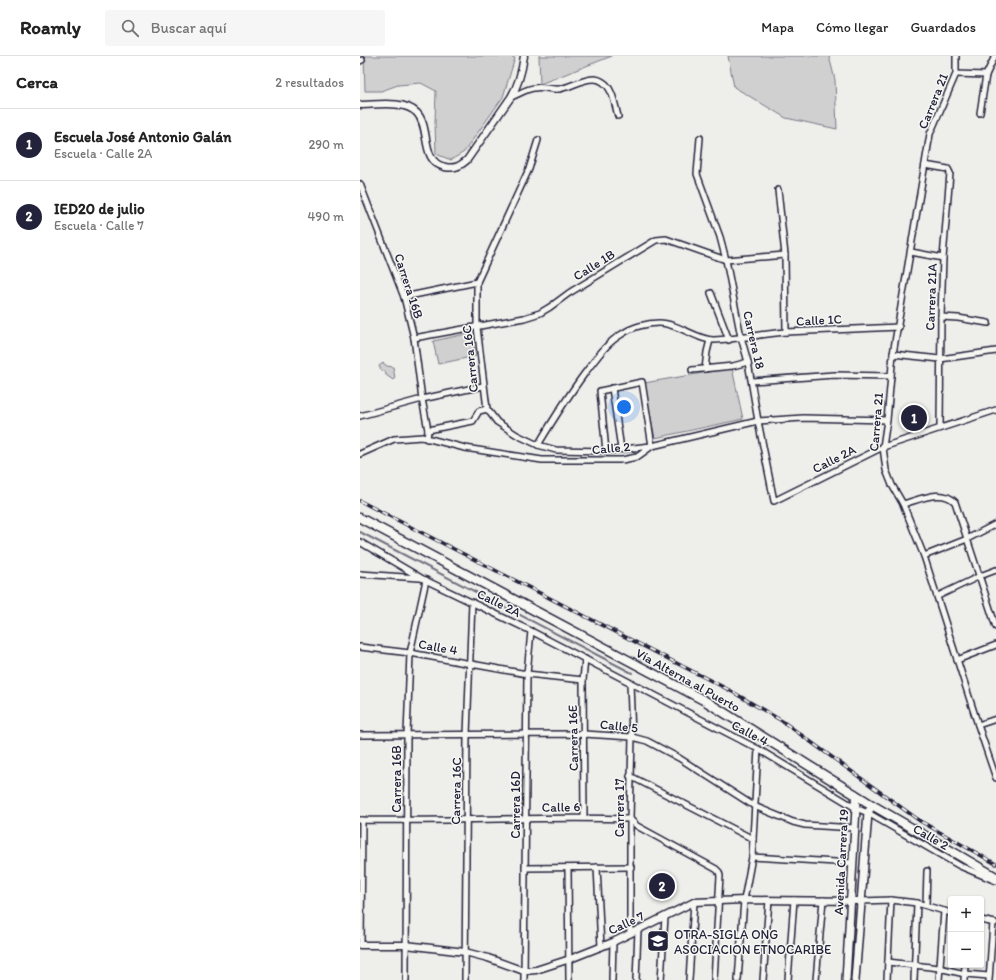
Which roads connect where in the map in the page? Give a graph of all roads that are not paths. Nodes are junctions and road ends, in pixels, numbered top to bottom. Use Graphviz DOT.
graph roads {
  1 [pos="524,56"];
  2 [pos="956,56"];
  3 [pos="995,56"];
  4 [pos="956,74"];
  5 [pos="986,75"];
  6 [pos="511,97"];
  7 [pos="360,105"];
  8 [pos="980,114"];
  9 [pos="618,116"];
  10 [pos="700,138"];
  11 [pos="538,140"];
  12 [pos="925,165"];
  13 [pos="360,184"];
  14 [pos="778,190"];
  15 [pos="911,252"];
  16 [pos="785,255"];
  17 [pos="943,258"];
  18 [pos="726,260"];
  19 [pos="477,282"];
  20 [pos="711,293"];
  21 [pos="404,297"];
  22 [pos="941,317"];
  23 [pos="988,323"];
  24 [pos="477,326"];
  25 [pos="898,327"];
  26 [pos="786,332"];
  27 [pos="741,337"];
  28 [pos="414,338"];
  29 [pos="710,340"];
  30 [pos="729,340"];
  31 [pos="996,351"];
  32 [pos="893,354"];
  33 [pos="940,359"];
  34 [pos="748,362"];
  35 [pos="705,369"];
  36 [pos="692,370"];
  37 [pos="891,376"];
  38 [pos="752,381"];
  39 [pos="483,386"];
  40 [pos="612,388"];
  41 [pos="422,399"];
  42 [pos="487,409"];
  43 [pos="996,410"];
  44 [pos="360,416"];
  45 [pos="887,420"];
  46 [pos="758,421"];
  47 [pos="940,427"];
  48 [pos="428,430"];
  49 [pos="427,438"];
  50 [pos="538,444"];
  51 [pos="652,446"];
  52 [pos="883,447"];
  53 [pos="621,449"];
  54 [pos="606,451"];
  55 [pos="360,454"];
  56 [pos="774,501"];
  57 [pos="903,504"];
  58 [pos="360,518"];
  59 [pos="996,524"];
  60 [pos="968,539"];
  61 [pos="360,542"];
  62 [pos="924,556"];
  63 [pos="996,570"];
  64 [pos="360,574"];
  65 [pos="980,576"];
  66 [pos="423,579"];
  67 [pos="938,596"];
  68 [pos="472,602"];
  69 [pos="996,627"];
  70 [pos="531,631"];
  71 [pos="996,645"];
  72 [pos="360,647"];
  73 [pos="410,653"];
  74 [pos="585,659"];
  75 [pos="957,660"];
  76 [pos="470,664"];
  77 [pos="527,674"];
  78 [pos="583,680"];
  79 [pos="630,683"];
  80 [pos="996,719"];
  81 [pos="978,725"];
  82 [pos="584,734"];
  83 [pos="360,735"];
  84 [pos="407,735"];
  85 [pos="467,735"];
  86 [pos="526,735"];
  87 [pos="632,737"];
  88 [pos="758,749"];
  89 [pos="630,776"];
  90 [pos="996,778"];
  91 [pos="855,794"];
  92 [pos="872,804"];
  93 [pos="754,806"];
  94 [pos="856,808"];
  95 [pos="868,813"];
  96 [pos="525,818"];
  97 [pos="584,818"];
  98 [pos="630,819"];
  99 [pos="361,820"];
  100 [pos="466,820"];
  101 [pos="407,822"];
  102 [pos="855,828"];
  103 [pos="753,839"];
  104 [pos="752,858"];
  105 [pos="852,863"];
  106 [pos="597,867"];
  107 [pos="630,867"];
  108 [pos="525,868"];
  109 [pos="568,868"];
  110 [pos="927,871"];
  111 [pos="996,877"];
  112 [pos="996,881"];
  113 [pos="744,900"];
  114 [pos="769,900"];
  115 [pos="794,900"];
  116 [pos="823,900"];
  117 [pos="850,900"];
  118 [pos="861,900"];
  119 [pos="891,900"];
  120 [pos="720,901"];
  121 [pos="694,902"];
  122 [pos="917,903"];
  123 [pos="926,906"];
  124 [pos="944,911"];
  125 [pos="948,912"];
  126 [pos="665,916"];
  127 [pos="984,921"];
  128 [pos="994,923"];
  129 [pos="638,930"];
  130 [pos="630,934"];
  131 [pos="612,942"];
  132 [pos="360,945"];
  133 [pos="406,945"];
  134 [pos="600,947"];
  135 [pos="465,952"];
  136 [pos="570,959"];
  137 [pos="888,962"];
  138 [pos="915,965"];
  139 [pos="939,968"];
  140 [pos="965,968"];
  141 [pos="524,971"];
  142 [pos="965,974"];
  143 [pos="989,978"];
  144 [pos="406,980"];
  145 [pos="465,980"];
  146 [pos="524,980"];
  147 [pos="569,980"];
  148 [pos="612,980"];
  149 [pos="636,980"];
  150 [pos="661,980"];
  151 [pos="689,980"];
  152 [pos="714,980"];
  153 [pos="738,980"];
  154 [pos="764,980"];
  155 [pos="788,980"];
  156 [pos="816,980"];
  157 [pos="846,980"];
  158 [pos="855,980"];
  159 [pos="887,980"];
  160 [pos="914,980"];
  161 [pos="939,980"];
  162 [pos="964,980"];
  1 -- 6 [label="street"];
  2 -- 4 [label="street, Carrera 21"];
  3 -- 5 [label="street"];
  4 -- 5 [label="street"];
  4 -- 12 [label="street, Carrera 21"];
  5 -- 8 [label="street"];
  6 -- 7 [label="street"];
  6 -- 9 [label="street"];
  10 -- 18 [label="street, Carrera 18"];
  11 -- 19 [label="street, Carrera 16C"];
  12 -- 15 [label="street, Carrera 21"];
  12 -- 17 [label="street, Carrera 21A"];
  13 -- 21 [label="street, Carrera 16B"];
  14 -- 16 [label="street"];
  15 -- 17 [label="street"];
  15 -- 25 [label="street, Carrera 21"];
  16 -- 18 [label="street, Calle 1B"];
  16 -- 26 [label="street"];
  17 -- 22 [label="street, Carrera 21A"];
  18 -- 24 [label="street, Calle 1B"];
  18 -- 27 [label="street, Carrera 18"];
  19 -- 21 [label="street"];
  19 -- 24 [label="street, Carrera 16C"];
  20 -- 30 [label="street"];
  21 -- 28 [label="street, Carrera 16B"];
  22 -- 23 [label="street"];
  22 -- 33 [label="street, Carrera 21A"];
  24 -- 28 [label="street, Calle 1B"];
  24 -- 39 [label="street, Carrera 16C"];
  25 -- 26 [label="street, Calle 1C"];
  25 -- 32 [label="street, Carrera 21"];
  26 -- 27 [label="street, Calle 1C"];
  27 -- 30 [label="street, Calle 1C"];
  27 -- 34 [label="street, Carrera 18"];
  28 -- 41 [label="street, Carrera 16B"];
  29 -- 30 [label="street, Calle 1C"];
  29 -- 35 [label="street"];
  29 -- 50 [label="street"];
  31 -- 33 [label="street"];
  32 -- 33 [label="street"];
  32 -- 37 [label="street, Carrera 21"];
  33 -- 47 [label="street, Carrera 21A"];
  34 -- 35 [label="street"];
  34 -- 38 [label="street, Carrera 18"];
  35 -- 36 [label="street"];
  37 -- 38 [label="street"];
  37 -- 45 [label="street, Carrera 21"];
  38 -- 46 [label="street, Carrera 18"];
  39 -- 41 [label="street"];
  39 -- 42 [label="street, Carrera 16C"];
  40 -- 51 [label="street"];
  40 -- 53 [label="street"];
  40 -- 54 [label="street"];
  41 -- 44 [label="street"];
  41 -- 48 [label="street, Carrera 16B"];
  42 -- 48 [label="street"];
  42 -- 50 [label="street, Carrera 16C"];
  43 -- 47 [label="street, Calle 2A"];
  45 -- 46 [label="street, Calle 2"];
  45 -- 52 [label="street, Carrera 21"];
  46 -- 51 [label="street, Calle 2"];
  46 -- 56 [label="street, Carrera 18"];
  47 -- 52 [label="street, Calle 2A"];
  48 -- 49 [label="street, Carrera 16B"];
  49 -- 51 [label="street, Calle 2"];
  49 -- 55 [label="street, Calle 2"];
  50 -- 54 [label="street, Carrera 16C"];
  51 -- 53 [label="street, Carrera 16C"];
  52 -- 56 [label="street, Calle 2A"];
  52 -- 57 [label="street, Carrera 21"];
  53 -- 54 [label="street, Carrera 16C"];
  57 -- 60 [label="street"];
  57 -- 62 [label="street, Carrera 21"];
  58 -- 91 [label="main road, Vía Alterna al Puerto"];
  59 -- 60 [label="street"];
  60 -- 62 [label="street"];
  60 -- 65 [label="street"];
  61 -- 66 [label="street, Calle 2A"];
  62 -- 67 [label="street, Carrera 21"];
  63 -- 65 [label="street"];
  64 -- 66 [label="street"];
  65 -- 67 [label="street"];
  65 -- 69 [label="street"];
  66 -- 68 [label="street, Calle 2A"];
  66 -- 73 [label="street, Carrera 16B"];
  67 -- 75 [label="street, Carrera 21"];
  68 -- 70 [label="street, Calle 2A"];
  68 -- 76 [label="street, Carrera 16C"];
  70 -- 74 [label="street, Calle 2A"];
  70 -- 77 [label="street, Carrera 16D"];
  71 -- 75 [label="street"];
  72 -- 73 [label="street, Calle 4"];
  73 -- 76 [label="street, Calle 4"];
  73 -- 84 [label="street, Carrera 16B"];
  74 -- 78 [label="street, Carrera 16E"];
  74 -- 79 [label="street, Calle 2A"];
  75 -- 81 [label="street, Carrera 21"];
  76 -- 77 [label="street, Calle 4"];
  76 -- 85 [label="street, Carrera 16C"];
  77 -- 78 [label="street, Calle 4"];
  77 -- 86 [label="street, Carrera 16D"];
  78 -- 82 [label="street, Carrera 16E"];
  79 -- 87 [label="street, Carrera 17"];
  79 -- 88 [label="street, Calle 4"];
  80 -- 81 [label="street"];
  81 -- 90 [label="street, Carrera 21"];
  82 -- 86 [label="street, Calle 5"];
  82 -- 87 [label="street, Calle 5"];
  82 -- 97 [label="street, Carrera 16E"];
  83 -- 84 [label="street, Calle 5"];
  84 -- 85 [label="street, Calle 5"];
  84 -- 101 [label="street, Carrera 16B"];
  85 -- 86 [label="street, Calle 5"];
  85 -- 100 [label="street, Carrera 16C"];
  86 -- 96 [label="street, Carrera 16D"];
  87 -- 89 [label="street, Carrera 17"];
  87 -- 93 [label="street, Calle 5"];
  88 -- 93 [label="street"];
  88 -- 94 [label="street, Calle 4"];
  89 -- 98 [label="street, Carrera 17"];
  89 -- 103 [label="street"];
  91 -- 92 [label="main road, Vía Alterna al Puerto"];
  91 -- 94 [label="main road, Avenida Carrera 19"];
  92 -- 95 [label="main road, Avenida Carrera 19"];
  92 -- 111 [label="main road, Vía Alterna al Puerto"];
  93 -- 102 [label="street, Calle 5"];
  93 -- 103 [label="street"];
  94 -- 95 [label="street, Calle 2"];
  94 -- 102 [label="main road, Avenida Carrera 19"];
  95 -- 112 [label="street, Calle 2"];
  95 -- 118 [label="main road, Avenida Carrera 19"];
  96 -- 97 [label="street, Calle 6"];
  96 -- 100 [label="street, Calle 6"];
  96 -- 108 [label="street, Carrera 16D"];
  97 -- 98 [label="street, Calle 6"];
  98 -- 107 [label="street, Carrera 17"];
  98 -- 120 [label="street"];
  99 -- 101 [label="street, Calle 6"];
  99 -- 132 [label="street"];
  100 -- 101 [label="street, Calle 6"];
  100 -- 135 [label="street, Carrera 16C"];
  101 -- 133 [label="street, Carrera 16B"];
  102 -- 105 [label="main road, Avenida Carrera 19"];
  103 -- 104 [label="street"];
  104 -- 105 [label="street"];
  104 -- 113 [label="street"];
  105 -- 117 [label="main road, Avenida Carrera 19"];
  106 -- 107 [label="street"];
  106 -- 109 [label="street"];
  106 -- 134 [label="street"];
  107 -- 130 [label="street, Carrera 17"];
  108 -- 109 [label="street"];
  108 -- 141 [label="street, Carrera 16D"];
  109 -- 136 [label="street"];
  110 -- 123 [label="street"];
  113 -- 114 [label="street, Calle 7"];
  113 -- 120 [label="street, Calle 7"];
  113 -- 153 [label="street"];
  114 -- 115 [label="street, Calle 7"];
  114 -- 154 [label="street"];
  115 -- 116 [label="street, Calle 7"];
  115 -- 155 [label="street"];
  116 -- 117 [label="street, Calle 7"];
  116 -- 156 [label="street"];
  117 -- 118 [label="street, Calle 7"];
  117 -- 157 [label="main road, Avenida Carrera 19"];
  118 -- 119 [label="street, Calle 7"];
  118 -- 158 [label="main road, Avenida Carrera 19"];
  119 -- 122 [label="street, Calle 7"];
  119 -- 137 [label="street"];
  120 -- 121 [label="street, Calle 7"];
  120 -- 152 [label="street"];
  121 -- 126 [label="street, Calle 7"];
  121 -- 151 [label="street"];
  122 -- 123 [label="street, Calle 7"];
  122 -- 138 [label="street"];
  123 -- 124 [label="street, Calle 7"];
  124 -- 125 [label="street, Calle 7"];
  124 -- 139 [label="street"];
  126 -- 129 [label="street, Calle 7"];
  126 -- 150 [label="street"];
  127 -- 128 [label="street"];
  128 -- 143 [label="street"];
  129 -- 130 [label="street, Calle 7"];
  129 -- 149 [label="street"];
  130 -- 131 [label="street, Calle 7"];
  131 -- 134 [label="street, Calle 7"];
  131 -- 148 [label="street"];
  132 -- 133 [label="street, Calle 7"];
  133 -- 135 [label="street, Calle 7"];
  133 -- 144 [label="street, Carrera 16B"];
  134 -- 136 [label="street, Calle 7"];
  135 -- 141 [label="street, Calle 7"];
  135 -- 145 [label="street, Carrera 16C"];
  136 -- 141 [label="street, Calle 7"];
  136 -- 147 [label="street"];
  137 -- 138 [label="street"];
  137 -- 159 [label="street"];
  138 -- 139 [label="street"];
  138 -- 160 [label="street"];
  139 -- 142 [label="street"];
  139 -- 161 [label="street"];
  140 -- 142 [label="street"];
  141 -- 146 [label="street, Carrera 16D"];
  142 -- 143 [label="street"];
  142 -- 162 [label="street"];
}
